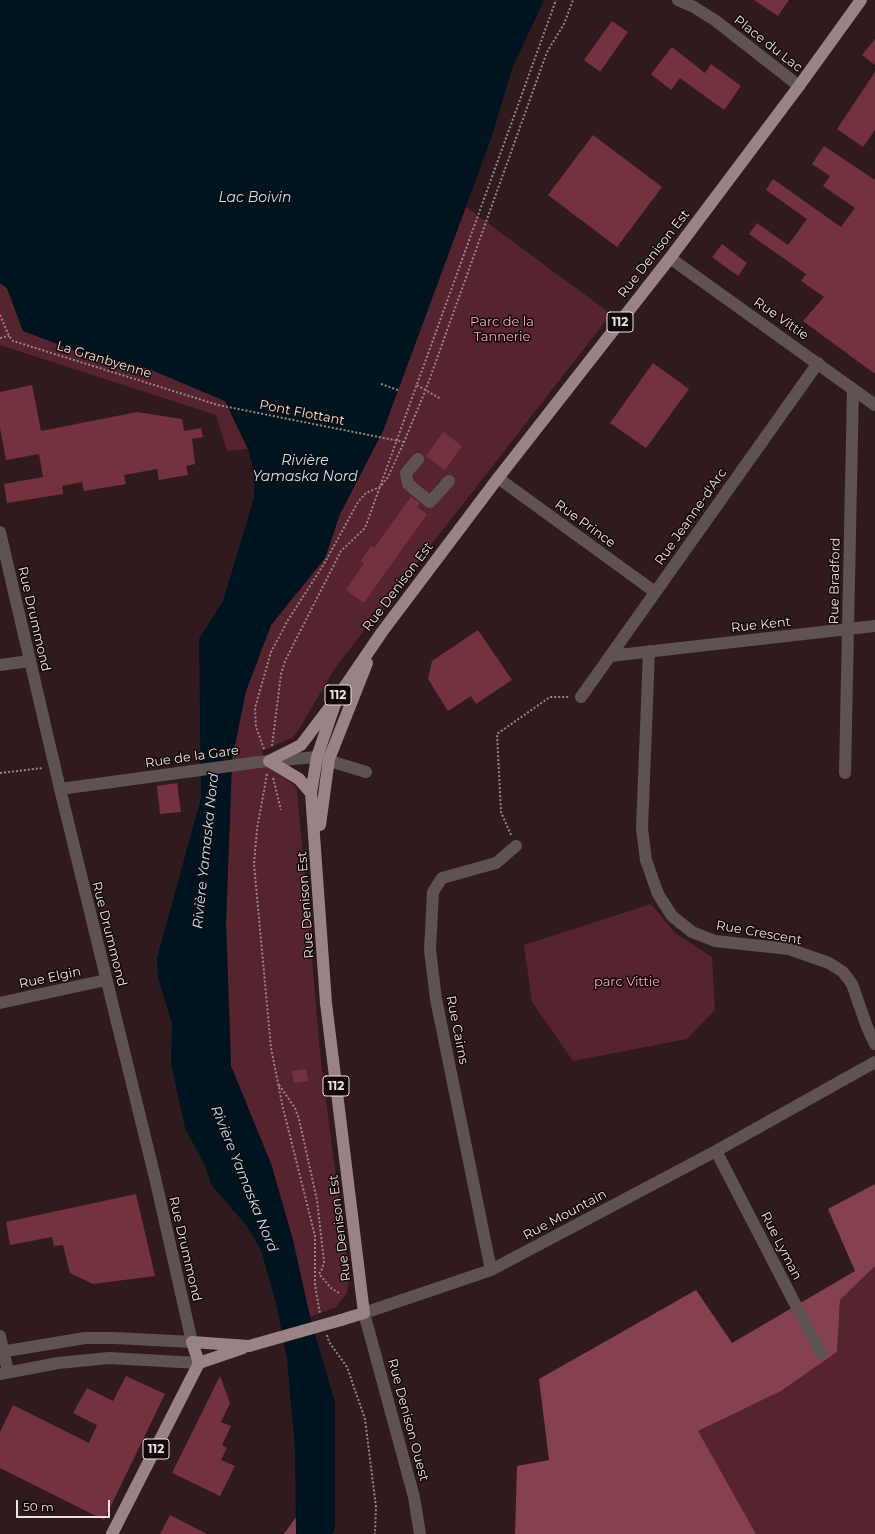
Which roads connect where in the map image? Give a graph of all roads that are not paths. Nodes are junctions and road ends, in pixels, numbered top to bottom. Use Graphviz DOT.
graph roads {
  1 [pos="678,0"];
  2 [pos="862,0"];
  3 [pos="799,86"];
  4 [pos="670,258"];
  5 [pos="818,363"];
  6 [pos="853,389"];
  7 [pos="875,405"];
  8 [pos="418,460"];
  9 [pos="498,478"];
  10 [pos="449,481"];
  11 [pos="0,532"];
  12 [pos="655,592"];
  13 [pos="875,626"];
  14 [pos="848,629"];
  15 [pos="376,642"];
  16 [pos="649,651"];
  17 [pos="610,656"];
  18 [pos="29,661"];
  19 [pos="0,665"];
  20 [pos="581,697"];
  21 [pos="337,698"];
  22 [pos="317,757"];
  23 [pos="329,759"];
  24 [pos="264,761"];
  25 [pos="366,772"];
  26 [pos="845,773"];
  27 [pos="60,789"];
  28 [pos="311,792"];
  29 [pos="516,846"];
  30 [pos="317,858"];
  31 [pos="106,980"];
  32 [pos="0,1003"];
  33 [pos="875,1044"];
  34 [pos="875,1062"];
  35 [pos="716,1151"];
  36 [pos="491,1270"];
  37 [pos="364,1313"];
  38 [pos="0,1336"];
  39 [pos="192,1342"];
  40 [pos="249,1346"];
  41 [pos="2,1352"];
  42 [pos="821,1354"];
  43 [pos="199,1363"];
  44 [pos="4,1373"];
  45 [pos="112,1534"];
  46 [pos="420,1534"];
  1 -- 3 [label="street, Place du Lac"];
  2 -- 3 [label="main road, Rue Denison Est / 112"];
  3 -- 4 [label="main road, Rue Denison Est / 112"];
  4 -- 5 [label="street, Rue Vittie"];
  4 -- 9 [label="main road, Rue Denison Est / 112"];
  5 -- 6 [label="street, Rue Vittie"];
  5 -- 12 [label="street, Rue Jeanne-d'Arc"];
  6 -- 7 [label="street, Rue Vittie"];
  6 -- 14 [label="street, Rue Bradford"];
  8 -- 10 [label="street"];
  9 -- 12 [label="street, Rue Prince"];
  9 -- 15 [label="main road, Rue Denison Est / 112"];
  11 -- 18 [label="street, Rue Drummond"];
  12 -- 17 [label="street, Rue Jeanne-d'Arc"];
  13 -- 14 [label="street, Rue Kent"];
  14 -- 16 [label="street, Rue Kent"];
  14 -- 26 [label="street, Rue Bradford"];
  15 -- 21 [label="main road, Rue Denison Est / 112"];
  15 -- 23 [label="main road"];
  16 -- 17 [label="street"];
  16 -- 33 [label="street, Rue Crescent"];
  17 -- 20 [label="street"];
  18 -- 19 [label="street"];
  18 -- 27 [label="street, Rue Drummond"];
  21 -- 22 [label="main road, Rue Denison Est / 112"];
  21 -- 24 [label="main road"];
  22 -- 23 [label="street, Rue de la Gare"];
  22 -- 24 [label="street, Rue de la Gare"];
  22 -- 28 [label="main road, Rue Denison Est / 112"];
  23 -- 25 [label="street, Rue de la Gare"];
  23 -- 30 [label="main road"];
  24 -- 27 [label="street, Rue de la Gare"];
  24 -- 28 [label="main road"];
  27 -- 31 [label="street, Rue Drummond"];
  28 -- 30 [label="main road, Rue Denison Est / 112"];
  29 -- 36 [label="street, Rue Cairns"];
  30 -- 37 [label="main road, Rue Denison Est / 112"];
  31 -- 32 [label="street, Rue Elgin"];
  31 -- 39 [label="street, Rue Drummond"];
  34 -- 35 [label="street, Rue Mountain"];
  35 -- 36 [label="street, Rue Mountain"];
  35 -- 42 [label="street, Rue Lyman"];
  36 -- 37 [label="street, Rue Mountain"];
  37 -- 40 [label="main road, Rue Mountain, bridge"];
  37 -- 46 [label="street, Rue Denison Ouest"];
  38 -- 41 [label="street"];
  39 -- 40 [label="main road, Rue Mountain"];
  39 -- 41 [label="street"];
  39 -- 43 [label="main road"];
  40 -- 43 [label="main road, Rue Mountain"];
  41 -- 44 [label="street"];
  43 -- 44 [label="street"];
  43 -- 45 [label="main road, 112"];
}
